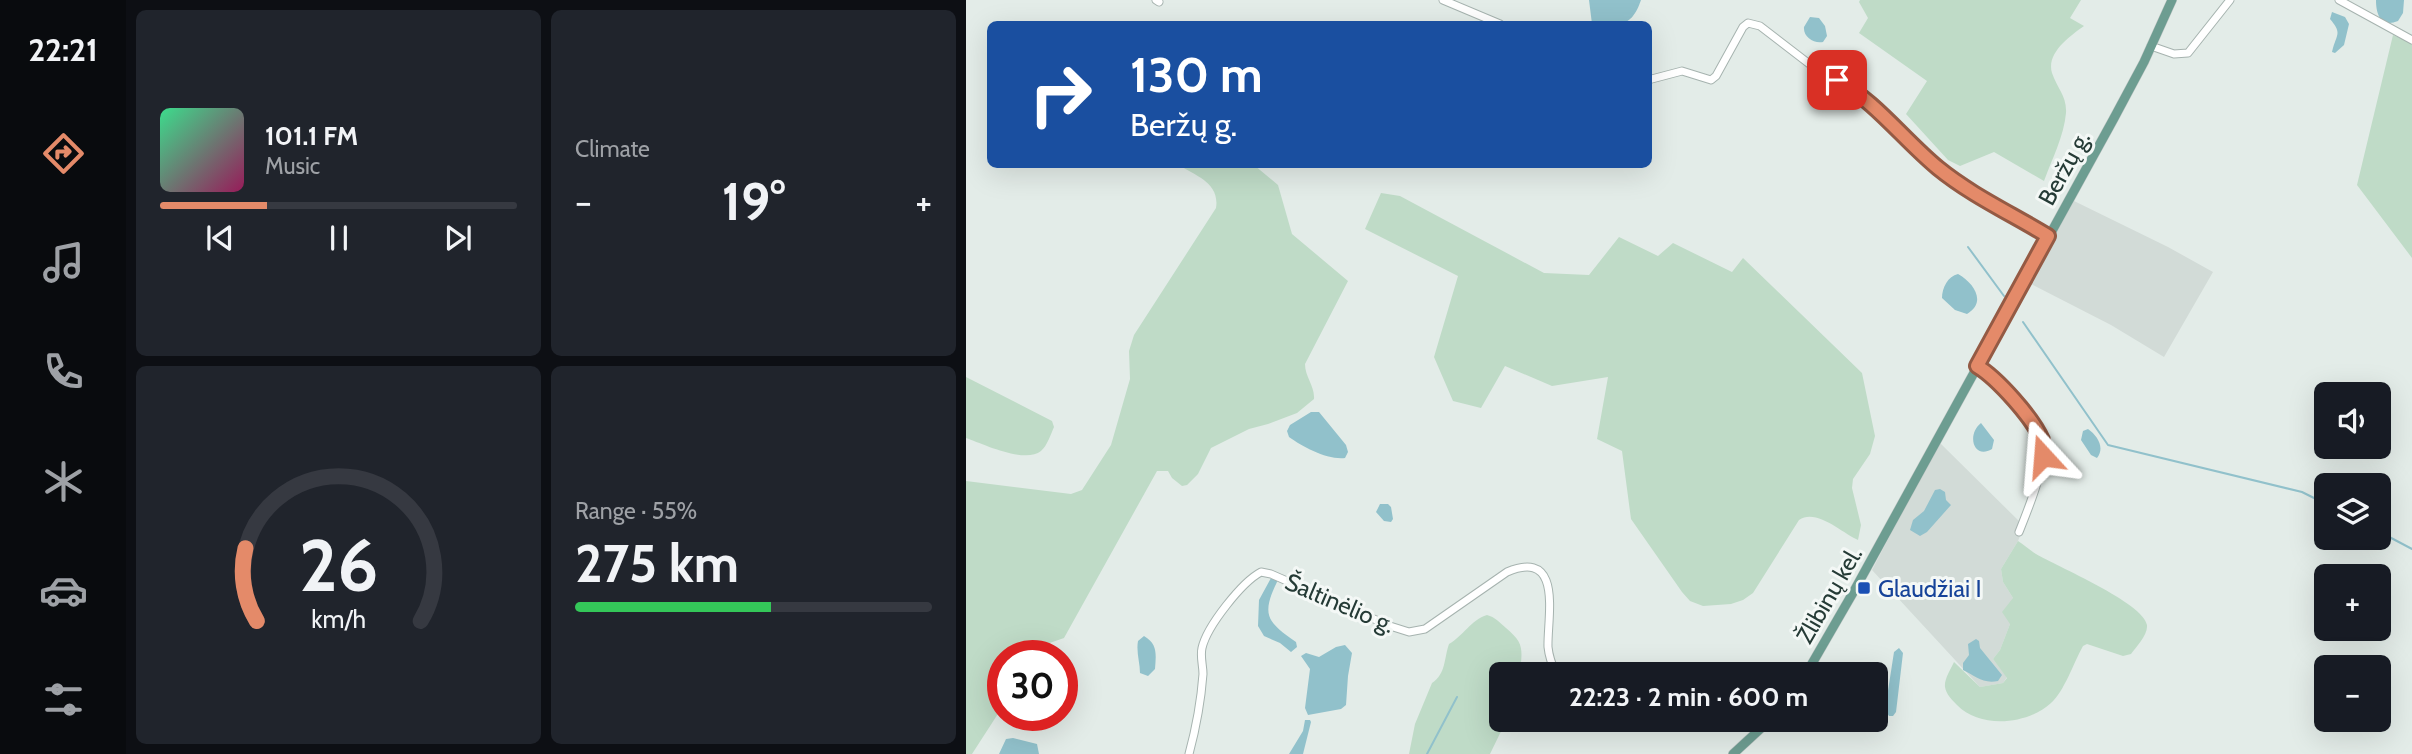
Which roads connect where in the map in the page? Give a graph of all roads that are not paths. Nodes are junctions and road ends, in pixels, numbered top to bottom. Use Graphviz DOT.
graph roads {
  1 [pos="1443,0"];
  2 [pos="2172,0"];
  3 [pos="2230,0"];
  4 [pos="2339,0"];
  5 [pos="1493,21"];
  6 [pos="2412,40"];
  7 [pos="2151,46"];
  8 [pos="1652,79"];
  9 [pos="2048,236"];
  10 [pos="1977,366"];
  11 [pos="2019,532"];
  12 [pos="1884,536"];
  13 [pos="1552,662"];
  14 [pos="1813,662"];
  15 [pos="1757,732"];
  16 [pos="1189,754"];
  17 [pos="1733,754"];
  1 -- 5 [label="street"];
  2 -- 7 [label="main road, Beržų g."];
  3 -- 7 [label="street"];
  4 -- 6 [label="street"];
  7 -- 9 [label="main road, Beržų g."];
  8 -- 9 [label="street"];
  9 -- 10 [label="main road, Beržų g."];
  10 -- 11 [label="street"];
  10 -- 12 [label="main road, Beržų g."];
  12 -- 14 [label="main road, Žlibinų kel."];
  13 -- 16 [label="street, Šaltinėlio g."];
  15 -- 17 [label="main road"];
}
